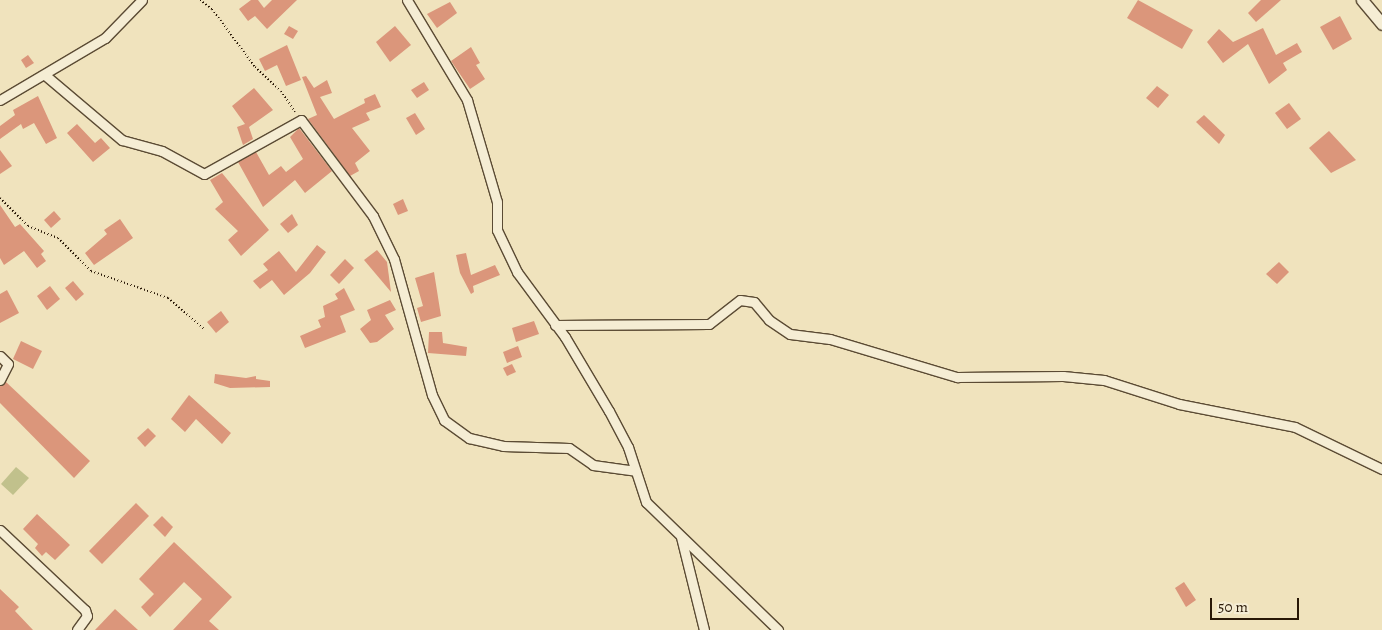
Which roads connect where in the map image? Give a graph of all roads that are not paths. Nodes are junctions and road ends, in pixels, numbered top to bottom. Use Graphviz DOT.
graph roads {
  1 [pos="142,0"];
  2 [pos="407,0"];
  3 [pos="1362,0"];
  4 [pos="1382,24"];
  5 [pos="46,75"];
  6 [pos="0,100"];
  7 [pos="555,325"];
  8 [pos="0,356"];
  9 [pos="0,380"];
  10 [pos="1382,469"];
  11 [pos="636,471"];
  12 [pos="0,530"];
  13 [pos="681,536"];
  14 [pos="77,630"];
  15 [pos="704,630"];
  16 [pos="778,630"];
  1 -- 5 [label="street"];
  2 -- 7 [label="street"];
  3 -- 4 [label="street"];
  5 -- 6 [label="street"];
  5 -- 11 [label="street"];
  7 -- 10 [label="street"];
  7 -- 11 [label="street"];
  8 -- 9 [label="street"];
  11 -- 13 [label="street"];
  12 -- 14 [label="street"];
  13 -- 15 [label="street"];
  13 -- 16 [label="street"];
}
